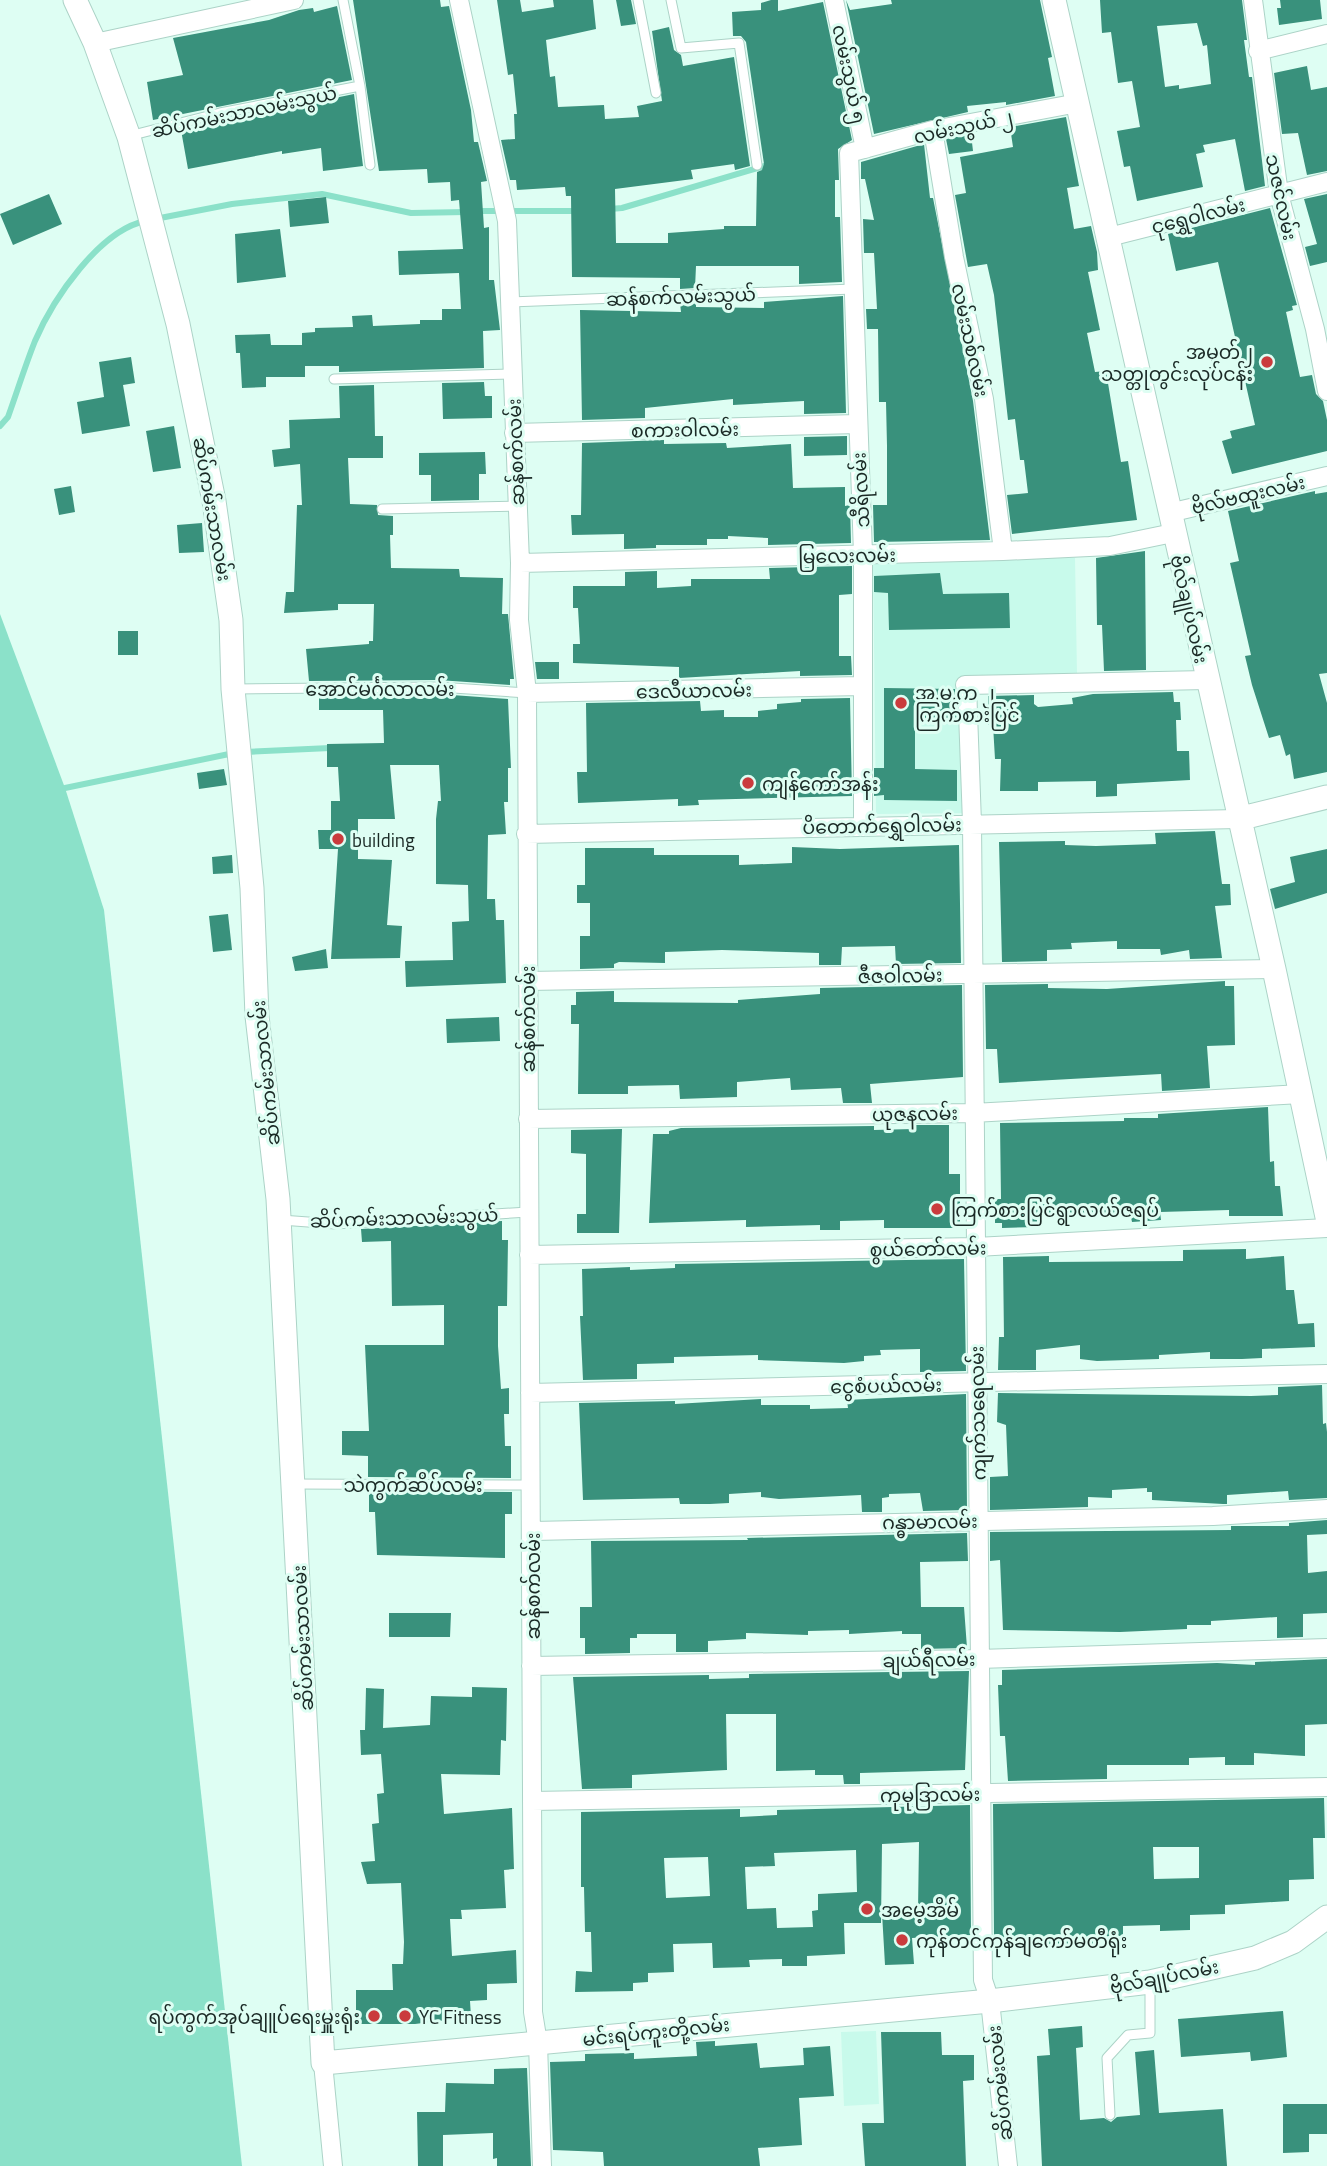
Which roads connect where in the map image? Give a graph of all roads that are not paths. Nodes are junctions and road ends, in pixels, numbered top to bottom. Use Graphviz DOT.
graph roads {
  1 [pos="75,0"];
  2 [pos="294,0"];
  3 [pos="342,0"];
  4 [pos="458,0"];
  5 [pos="638,0"];
  6 [pos="671,0"];
  7 [pos="834,0"];
  8 [pos="1054,0"];
  9 [pos="1253,0"];
  10 [pos="1327,34"];
  11 [pos="96,43"];
  12 [pos="1258,51"];
  13 [pos="360,86"];
  14 [pos="656,93"];
  15 [pos="1077,103"];
  16 [pos="933,130"];
  17 [pos="129,136"];
  18 [pos="857,151"];
  19 [pos="370,165"];
  20 [pos="757,165"];
  21 [pos="1327,182"];
  22 [pos="1279,194"];
  23 [pos="1109,237"];
  24 [pos="853,289"];
  25 [pos="510,302"];
  26 [pos="1321,328"];
  27 [pos="512,374"];
  28 [pos="334,379"];
  29 [pos="1327,391"];
  30 [pos="857,424"];
  31 [pos="514,433"];
  32 [pos="1327,476"];
  33 [pos="517,506"];
  34 [pos="383,509"];
  35 [pos="1171,523"];
  36 [pos="1003,551"];
  37 [pos="863,554"];
  38 [pos="520,564"];
  39 [pos="1206,680"];
  40 [pos="861,686"];
  41 [pos="233,689"];
  42 [pos="527,693"];
  43 [pos="1327,797"];
  44 [pos="1238,818"];
  45 [pos="972,823"];
  46 [pos="863,826"];
  47 [pos="526,834"];
  48 [pos="1274,969"];
  49 [pos="973,974"];
  50 [pos="527,981"];
  51 [pos="1301,1094"];
  52 [pos="973,1113"];
  53 [pos="528,1119"];
  54 [pos="1324,1189"];
  55 [pos="528,1212"];
  56 [pos="1327,1217"];
  57 [pos="279,1220"];
  58 [pos="1327,1228"];
  59 [pos="976,1247"];
  60 [pos="529,1255"];
  61 [pos="1327,1374"];
  62 [pos="976,1383"];
  63 [pos="530,1393"];
  64 [pos="294,1484"];
  65 [pos="531,1485"];
  66 [pos="1327,1508"];
  67 [pos="979,1520"];
  68 [pos="533,1531"];
  69 [pos="1327,1647"];
  70 [pos="979,1659"];
  71 [pos="531,1666"];
  72 [pos="1327,1787"];
  73 [pos="980,1793"];
  74 [pos="532,1801"];
  75 [pos="1327,1917"];
  76 [pos="1150,1982"];
  77 [pos="990,2001"];
  78 [pos="538,2043"];
  79 [pos="323,2063"];
  80 [pos="1110,2115"];
  81 [pos="333,2166"];
  82 [pos="542,2166"];
  83 [pos="1008,2166"];
  1 -- 11 [label="street, ဆိပ်ကမ်းသာလမ်း"];
  2 -- 11 [label="street"];
  3 -- 13 [label="lane"];
  4 -- 25 [label="street, ဆန်စက်လမ်း"];
  5 -- 14 [label="lane"];
  6 -- 20 [label="lane"];
  7 -- 18 [label="street, လမ်းသွယ် ၅"];
  8 -- 15 [label="street, ဗိုလ်ချုပ်လမ်း"];
  9 -- 12 [label="street, သဇင်လမ်း"];
  10 -- 12 [label="street"];
  11 -- 17 [label="street, ဆိပ်ကမ်းသာလမ်း"];
  12 -- 22 [label="street, သဇင်လမ်း"];
  13 -- 17 [label="lane, ဆိပ်ကမ်းသာလမ်းသွယ်"];
  13 -- 19 [label="lane"];
  15 -- 16 [label="street, လမ်းသွယ် ၂"];
  15 -- 23 [label="street, ဗိုလ်ချုပ်လမ်း"];
  16 -- 18 [label="street, လမ်းသွယ် ၂"];
  16 -- 36 [label="street, လမ်းသစ်လမ်း"];
  17 -- 41 [label="street, ဆိပ်ကမ်းသာလမ်း"];
  18 -- 24 [label="street, သီရိလမ်း"];
  21 -- 22 [label="street, ငုရွှေဝါလမ်း"];
  22 -- 23 [label="street, ငုရွှေဝါလမ်း"];
  22 -- 26 [label="street, သဇင်လမ်း"];
  23 -- 35 [label="street, ဗိုလ်ချုပ်လမ်း"];
  24 -- 25 [label="lane, ဆန်စက်လမ်းသွယ်"];
  24 -- 30 [label="street, သီရိလမ်း"];
  25 -- 27 [label="street, ဆန်စက်လမ်း"];
  26 -- 29 [label="street, သဇင်လမ်း"];
  27 -- 28 [label="lane"];
  27 -- 31 [label="street, ဆန်စက်လမ်း"];
  30 -- 31 [label="street, စကားဝါလမ်း"];
  30 -- 37 [label="street, သီရိလမ်း"];
  31 -- 33 [label="street, ဆန်စက်လမ်း"];
  32 -- 35 [label="street, ဗိုလ်ဗထူးလမ်း"];
  33 -- 34 [label="lane"];
  33 -- 38 [label="street, ဆန်စက်လမ်း"];
  35 -- 36 [label="street, မြလေးလမ်း"];
  35 -- 39 [label="street, ဗိုလ်ချုပ်လမ်း"];
  36 -- 37 [label="street, မြလေးလမ်း"];
  37 -- 38 [label="street, မြလေးလမ်း"];
  37 -- 40 [label="street, သီရိလမ်း"];
  38 -- 42 [label="street, ဆန်စက်လမ်း"];
  39 -- 44 [label="street, ဗိုလ်ချုပ်လမ်း"];
  39 -- 45 [label="street"];
  40 -- 42 [label="street, ဒေလီယာလမ်း"];
  40 -- 46 [label="street, သီရိလမ်း"];
  41 -- 42 [label="lane, အောင်မင်္ဂလာလမ်း"];
  41 -- 57 [label="street, ဆိပ်ကမ်းသာလမ်း"];
  42 -- 47 [label="street, ဆန်စက်လမ်း"];
  43 -- 44 [label="street"];
  44 -- 45 [label="street, ပိတောက်ရွှေဝါလမ်း"];
  44 -- 48 [label="street, ဗိုလ်ချုပ်လမ်း"];
  45 -- 46 [label="street, ပိတောက်ရွှေဝါလမ်း"];
  45 -- 49 [label="street, ကျက်သရေလမ်း"];
  46 -- 47 [label="street, ပိတောက်ရွှေဝါလမ်း"];
  47 -- 50 [label="street, ဆန်စက်လမ်း"];
  48 -- 49 [label="street, ဇီဇဝါလမ်း"];
  48 -- 51 [label="street, ဗိုလ်ချုပ်လမ်း"];
  49 -- 50 [label="street, ဇီဇဝါလမ်း"];
  49 -- 52 [label="street, ကျက်သရေလမ်း"];
  50 -- 53 [label="street, ဆန်စက်လမ်း"];
  51 -- 52 [label="street, ယုဇနလမ်း"];
  51 -- 54 [label="street, ဗိုလ်ချုပ်လမ်း"];
  52 -- 53 [label="street, ယုဇနလမ်း"];
  52 -- 59 [label="street, ကျက်သရေလမ်း"];
  53 -- 55 [label="street, ဆန်စက်လမ်း"];
  54 -- 56 [label="street, ဗိုလ်ချုပ်လမ်း"];
  55 -- 57 [label="lane, ဆိပ်ကမ်းသာလမ်းသွယ်"];
  55 -- 60 [label="street, ဆန်စက်လမ်း"];
  57 -- 64 [label="street, ဆိပ်ကမ်းသာလမ်း"];
  58 -- 59 [label="street, စွယ်တော်လမ်း"];
  59 -- 60 [label="street, စွယ်တော်လမ်း"];
  59 -- 62 [label="street, ကျက်သရေလမ်း"];
  60 -- 63 [label="street, ဆန်စက်လမ်း"];
  61 -- 62 [label="street, ငွေစံပယ်လမ်း"];
  62 -- 63 [label="street, ငွေစံပယ်လမ်း"];
  62 -- 67 [label="street, ကျက်သရေလမ်း"];
  63 -- 65 [label="street, ဆန်စက်လမ်း"];
  64 -- 65 [label="lane, သဲကွက်ဆိပ်လမ်း"];
  64 -- 79 [label="street, ဆိပ်ကမ်းသာလမ်း"];
  65 -- 68 [label="street, ဆန်စက်လမ်း"];
  66 -- 67 [label="street, ဂန္ဓာမာလမ်း"];
  67 -- 68 [label="street, ဂန္ဓာမာလမ်း"];
  67 -- 70 [label="street, ကျက်သရေလမ်း"];
  68 -- 71 [label="street, ဆန်စက်လမ်း"];
  69 -- 70 [label="street, ချယ်ရီလမ်း"];
  70 -- 71 [label="street, ချယ်ရီလမ်း"];
  70 -- 73 [label="street, ကျက်သရေလမ်း"];
  71 -- 74 [label="street, ဆန်စက်လမ်း"];
  72 -- 73 [label="street, ကုမုဒြာလမ်း"];
  73 -- 74 [label="street, ကုမုဒြာလမ်း"];
  73 -- 77 [label="street, ကျက်သရေလမ်း"];
  74 -- 78 [label="street, ဆန်စက်လမ်း"];
  75 -- 76 [label="street, ဗိုလ်ချုပ်လမ်း"];
  76 -- 77 [label="street, ဗိုလ်ချုပ်လမ်း"];
  76 -- 80 [label="lane"];
  77 -- 78 [label="street, မင်းရပ်ကူးတို့လမ်း"];
  77 -- 83 [label="street, ဆိပ်ကမ်းလမ်း"];
  78 -- 79 [label="street, မင်းရပ်ကူးတို့လမ်း"];
  78 -- 82 [label="street, ဆန်စက်လမ်း"];
  79 -- 81 [label="street, ဆိပ်ကမ်းသာလမ်း"];
}
